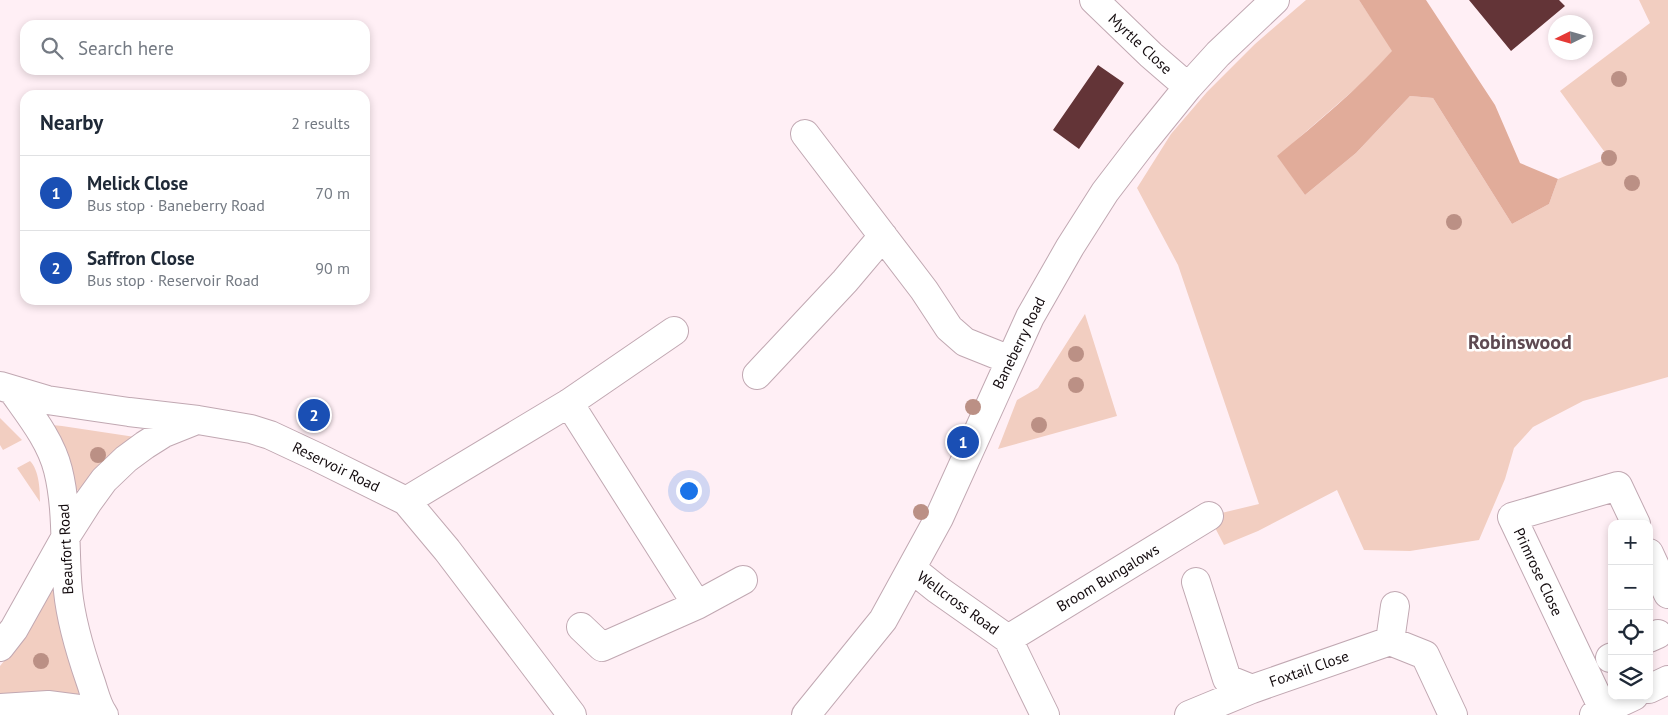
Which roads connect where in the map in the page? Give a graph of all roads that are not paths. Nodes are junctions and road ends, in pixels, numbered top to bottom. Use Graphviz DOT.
graph roads {
  1 [pos="1094,0"];
  2 [pos="1275,0"];
  3 [pos="1188,87"];
  4 [pos="805,134"];
  5 [pos="883,236"];
  6 [pos="674,331"];
  7 [pos="1010,360"];
  8 [pos="757,375"];
  9 [pos="7,389"];
  10 [pos="569,403"];
  11 [pos="198,420"];
  12 [pos="406,501"];
  13 [pos="1209,516"];
  14 [pos="1634,520"];
  15 [pos="66,538"];
  16 [pos="1653,562"];
  17 [pos="912,569"];
  18 [pos="743,580"];
  19 [pos="1196,582"];
  20 [pos="1668,594"];
  21 [pos="697,605"];
  22 [pos="1395,606"];
  23 [pos="581,627"];
  24 [pos="1008,639"];
  25 [pos="1390,642"];
  26 [pos="0,647"];
  27 [pos="1252,689"];
  28 [pos="1622,700"];
  29 [pos="0,708"];
  30 [pos="1599,713"];
  31 [pos="103,714"];
  32 [pos="572,715"];
  33 [pos="806,715"];
  34 [pos="1044,715"];
  35 [pos="1189,715"];
  36 [pos="1453,715"];
  1 -- 3 [label="street, Myrtle Close"];
  2 -- 3 [label="street, Baneberry Road"];
  3 -- 7 [label="street, Baneberry Road"];
  4 -- 5 [label="street"];
  5 -- 7 [label="street"];
  5 -- 8 [label="street"];
  6 -- 10 [label="street"];
  7 -- 17 [label="street, Baneberry Road"];
  9 -- 11 [label="street, Reservoir Road"];
  9 -- 15 [label="street, Beaufort Road"];
  10 -- 12 [label="street"];
  10 -- 21 [label="street"];
  11 -- 12 [label="street, Reservoir Road"];
  11 -- 15 [label="street"];
  12 -- 32 [label="street, Reservoir Road"];
  13 -- 24 [label="street, Broom Bungalows"];
  14 -- 30 [label="street, Primrose Close"];
  15 -- 26 [label="street"];
  15 -- 31 [label="street, Beaufort Road"];
  16 -- 20 [label="street"];
  17 -- 24 [label="street, Wellcross Road"];
  17 -- 33 [label="street, Baneberry Road"];
  18 -- 21 [label="street"];
  19 -- 27 [label="street, Foxtail Close"];
  21 -- 23 [label="street"];
  22 -- 25 [label="street"];
  24 -- 34 [label="street, Wellcross Road"];
  25 -- 27 [label="street, Foxtail Close"];
  25 -- 36 [label="street"];
  27 -- 35 [label="street"];
  28 -- 30 [label="street"];
  29 -- 31 [label="street"];
}
